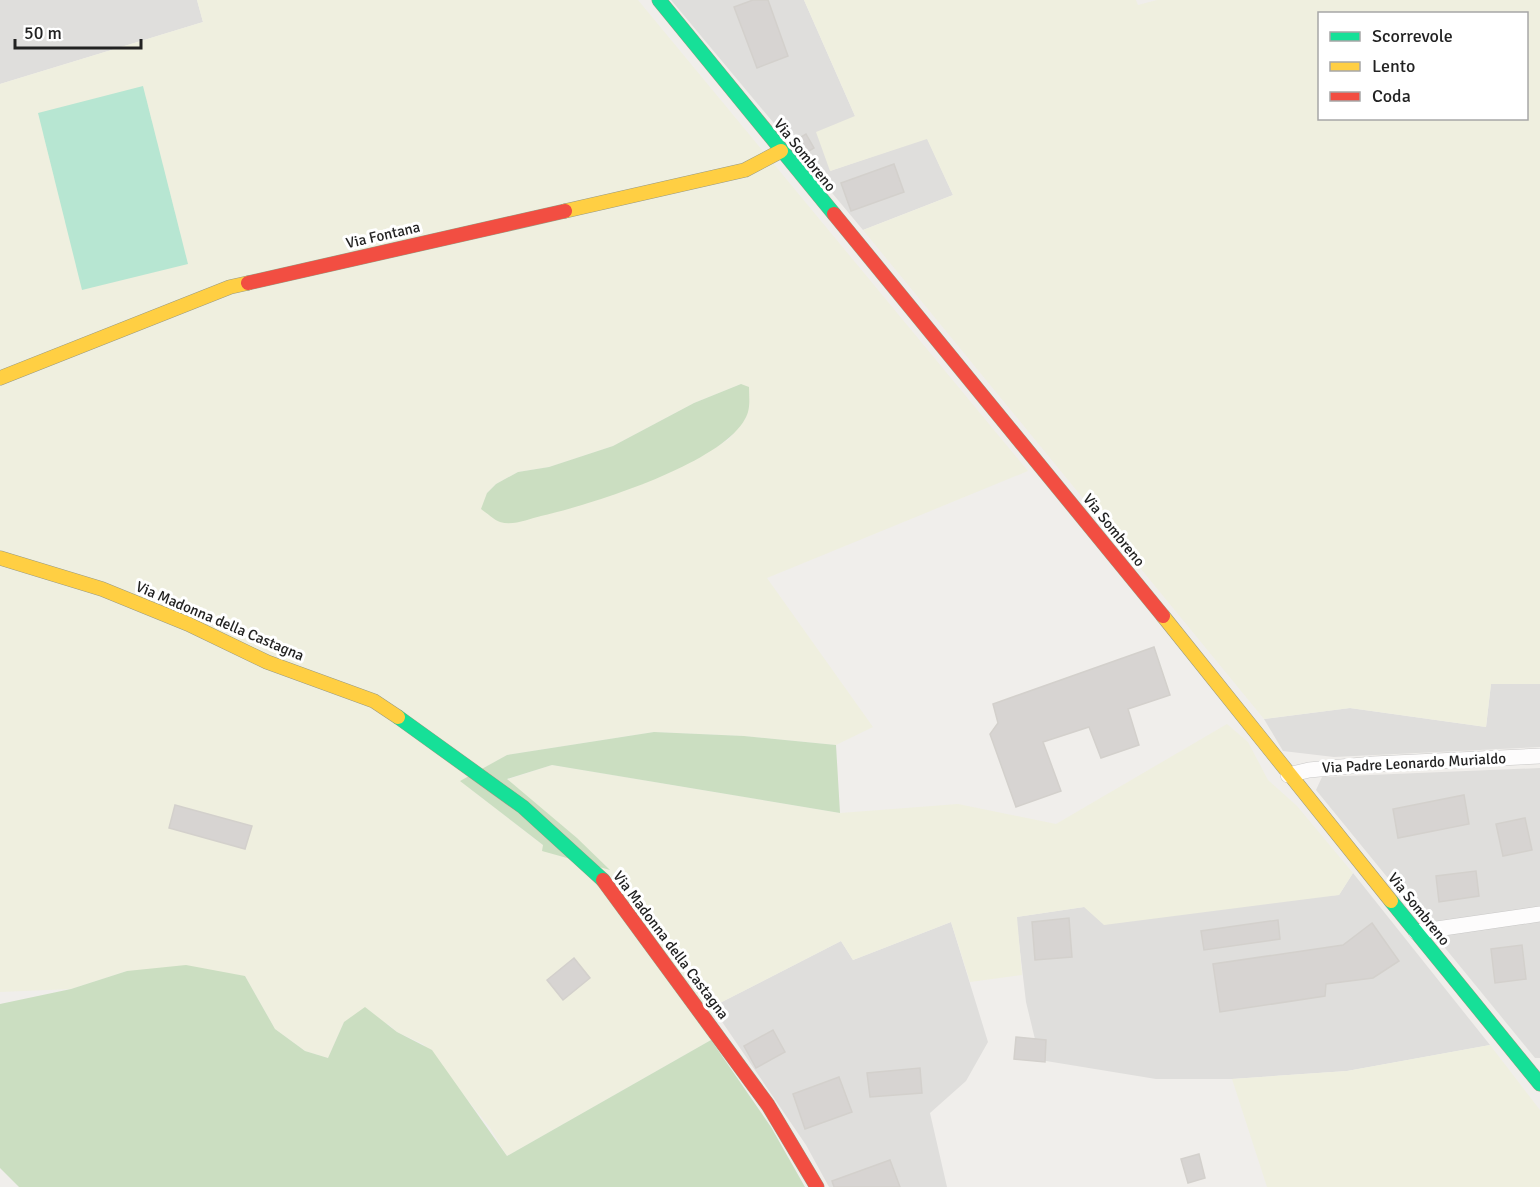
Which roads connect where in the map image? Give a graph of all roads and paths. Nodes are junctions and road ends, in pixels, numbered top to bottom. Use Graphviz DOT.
graph roads {
  1 [pos="659,0"];
  2 [pos="781,151"];
  3 [pos="0,378"];
  4 [pos="0,558"];
  5 [pos="1540,756"];
  6 [pos="1288,775"];
  7 [pos="1540,914"];
  8 [pos="1416,932"];
  9 [pos="1540,1084"];
  10 [pos="817,1187"];
  1 -- 2 [label="street, Via Sombreno"];
  2 -- 3 [label="street, Via Fontana"];
  2 -- 6 [label="street, Via Sombreno"];
  4 -- 10 [label="street, Via Madonna della Castagna"];
  5 -- 6 [label="street, Via Padre Leonardo Murialdo"];
  6 -- 8 [label="street, Via Sombreno"];
  7 -- 8 [label="street"];
  8 -- 9 [label="street, Via Sombreno"];
}
